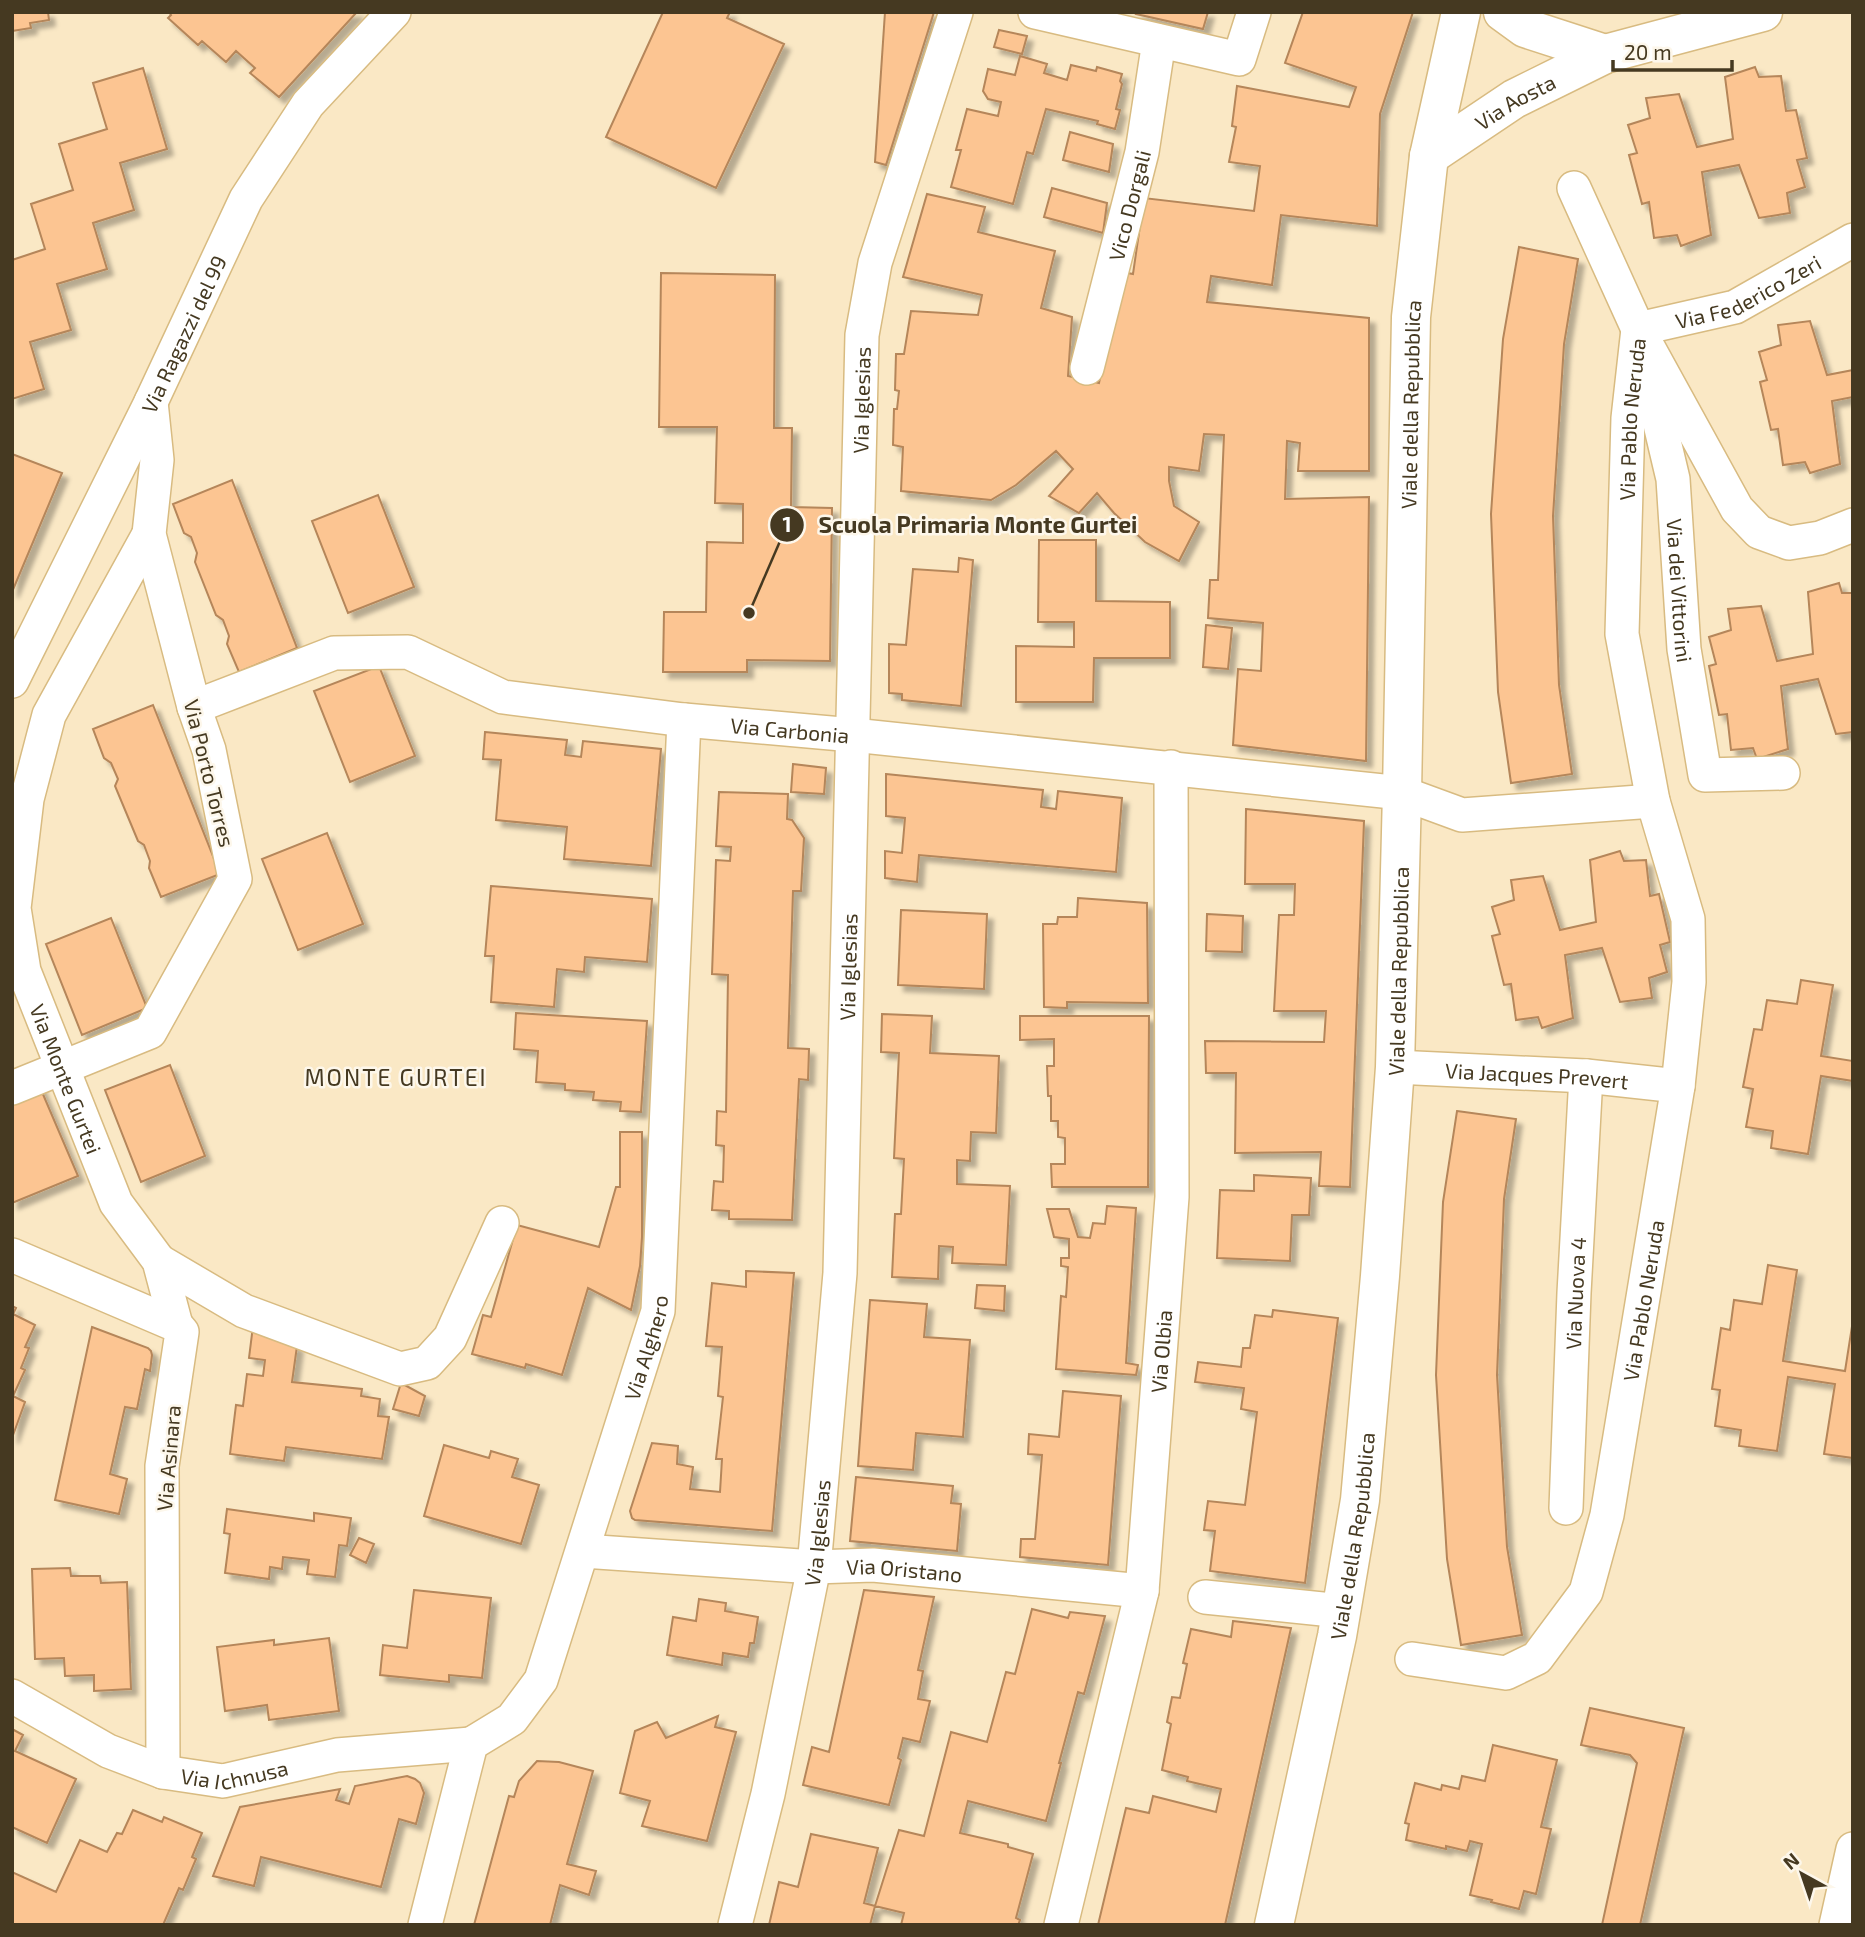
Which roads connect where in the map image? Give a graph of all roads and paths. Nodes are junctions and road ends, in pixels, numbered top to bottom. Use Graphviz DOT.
graph roads {
  1 [pos="394,12"];
  2 [pos="956,12"];
  3 [pos="1035,12"];
  4 [pos="1254,12"];
  5 [pos="1461,12"];
  6 [pos="1503,12"];
  7 [pos="1762,12"];
  8 [pos="1158,41"];
  9 [pos="1605,54"];
  10 [pos="1429,156"];
  11 [pos="1574,188"];
  12 [pos="1853,240"];
  13 [pos="1638,330"];
  14 [pos="1087,368"];
  15 [pos="151,402"];
  16 [pos="1853,525"];
  17 [pos="149,534"];
  18 [pos="12,681"];
  19 [pos="194,707"];
  20 [pos="684,720"];
  21 [pos="853,735"];
  22 [pos="1171,767"];
  23 [pos="1783,773"];
  24 [pos="1402,793"];
  25 [pos="1653,801"];
  26 [pos="62,1068"];
  27 [pos="1395,1068"];
  28 [pos="1586,1076"];
  29 [pos="1678,1086"];
  30 [pos="12,1088"];
  31 [pos="502,1223"];
  32 [pos="12,1255"];
  33 [pos="159,1261"];
  34 [pos="176,1325"];
  35 [pos="1566,1508"];
  36 [pos="583,1551"];
  37 [pos="814,1567"];
  38 [pos="1142,1591"];
  39 [pos="1205,1597"];
  40 [pos="1342,1611"];
  41 [pos="1412,1659"];
  42 [pos="12,1696"];
  43 [pos="471,1744"];
  44 [pos="163,1772"];
  45 [pos="1853,1849"];
  46 [pos="425,1925"];
  47 [pos="735,1925"];
  48 [pos="1061,1925"];
  49 [pos="1274,1925"];
  50 [pos="1836,1925"];
  1 -- 15 [label="street, Via Ragazzi del 99"];
  2 -- 21 [label="street, Via Iglesias"];
  3 -- 8 [label="street"];
  4 -- 8 [label="street"];
  5 -- 10 [label="street, Viale della Repubblica"];
  6 -- 9 [label="street"];
  7 -- 9 [label="street, Via Aosta"];
  8 -- 14 [label="street, Vico Dorgali"];
  9 -- 10 [label="street, Via Aosta"];
  10 -- 24 [label="street, Viale della Repubblica"];
  11 -- 13 [label="street"];
  12 -- 13 [label="street, Via Federico Zeri"];
  13 -- 16 [label="street, Via Pablo Neruda"];
  13 -- 23 [label="street, Via dei Vittorini"];
  13 -- 25 [label="street, Via Pablo Neruda"];
  15 -- 17 [label="street, Via Porto Torres"];
  15 -- 18 [label="street, Via Ragazzi del 99"];
  17 -- 19 [label="street, Via Porto Torres"];
  17 -- 26 [label="street, Via Monte Gurtei"];
  19 -- 20 [label="street, Via Carbonia"];
  19 -- 26 [label="street, Via Porto Torres"];
  20 -- 21 [label="street, Via Carbonia"];
  20 -- 36 [label="street, Via Alghero"];
  21 -- 22 [label="street, Via Carbonia"];
  21 -- 37 [label="street, Via Iglesias"];
  22 -- 24 [label="street, Via Carbonia"];
  22 -- 38 [label="street, Via Olbia"];
  24 -- 25 [label="street"];
  24 -- 27 [label="street, Viale della Repubblica"];
  25 -- 29 [label="street, Via Pablo Neruda"];
  26 -- 30 [label="street, Via Porto Torres"];
  26 -- 33 [label="street, Via Monte Gurtei"];
  27 -- 28 [label="street, Via Jacques Prevert"];
  27 -- 40 [label="street, Viale della Repubblica"];
  28 -- 29 [label="street, Via Jacques Prevert"];
  28 -- 35 [label="street, Via Nuova 4"];
  29 -- 41 [label="street, Via Pablo Neruda"];
  31 -- 33 [label="street, Via Monte Gurtei"];
  32 -- 34 [label="street"];
  33 -- 34 [label="street, Via Monte Gurtei"];
  34 -- 44 [label="street, Via Asinara"];
  36 -- 37 [label="street, Via Oristano"];
  36 -- 43 [label="street, Via Alghero"];
  37 -- 38 [label="street, Via Oristano"];
  37 -- 47 [label="street, Via Iglesias"];
  38 -- 48 [label="street, Via Olbia"];
  39 -- 40 [label="street"];
  40 -- 49 [label="street, Viale della Repubblica"];
  42 -- 44 [label="street, Via Ichnusa"];
  43 -- 44 [label="street, Via Ichnusa"];
  43 -- 46 [label="street"];
  45 -- 50 [label="street"];
}
